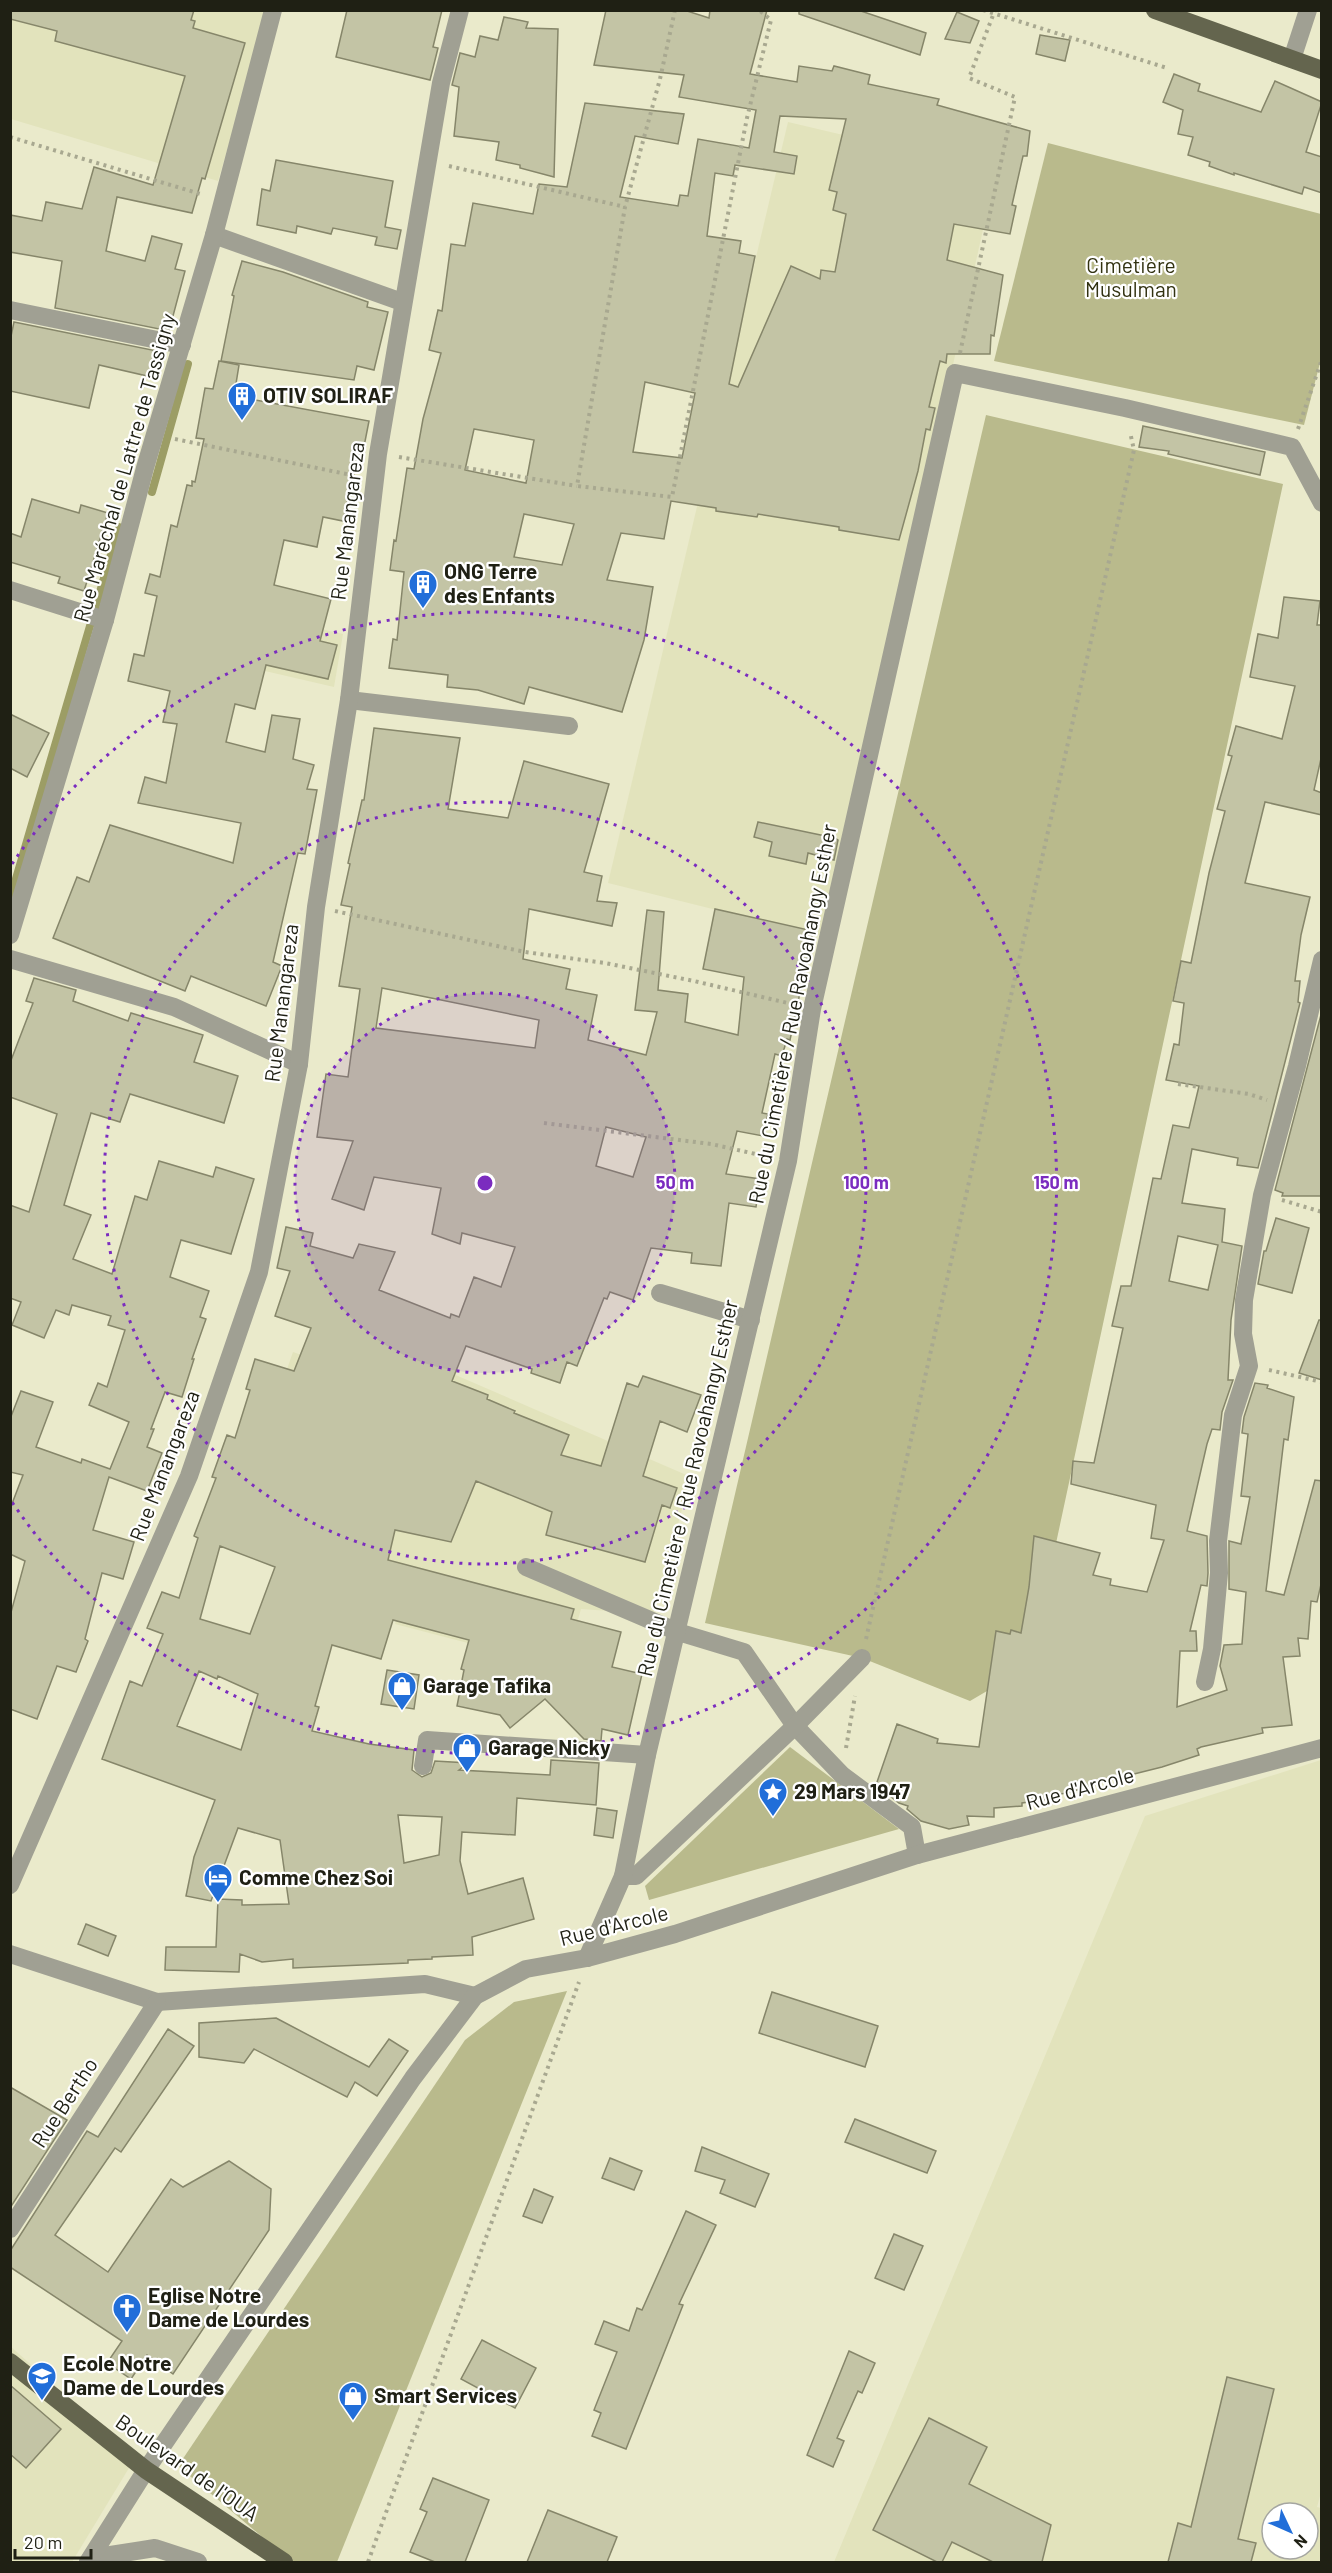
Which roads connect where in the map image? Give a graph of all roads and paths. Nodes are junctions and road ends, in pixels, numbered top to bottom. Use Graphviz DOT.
graph roads {
  1 [pos="273,10"];
  2 [pos="460,10"];
  3 [pos="675,10"];
  4 [pos="759,10"];
  5 [pos="983,10"];
  6 [pos="1155,10"];
  7 [pos="1308,10"];
  8 [pos="994,12"];
  9 [pos="1292,59"];
  10 [pos="1167,68"];
  11 [pos="1322,70"];
  12 [pos="10,137"];
  13 [pos="428,161"];
  14 [pos="222,200"];
  15 [pos="625,207"];
  16 [pos="214,235"];
  17 [pos="402,302"];
  18 [pos="10,310"];
  19 [pos="182,345"];
  20 [pos="1322,359"];
  21 [pos="955,373"];
  22 [pos="1125,408"];
  23 [pos="156,435"];
  24 [pos="1292,447"];
  25 [pos="378,454"];
  26 [pos="374,480"];
  27 [pos="577,486"];
  28 [pos="1322,503"];
  29 [pos="10,590"];
  30 [pos="105,620"];
  31 [pos="349,700"];
  32 [pos="569,726"];
  33 [pos="316,907"];
  34 [pos="10,935"];
  35 [pos="10,959"];
  36 [pos="1322,960"];
  37 [pos="812,1009"];
  38 [pos="299,1064"];
  39 [pos="1178,1084"];
  40 [pos="1285,1106"];
  41 [pos="544,1124"];
  42 [pos="788,1161"];
  43 [pos="1262,1195"];
  44 [pos="1322,1212"];
  45 [pos="660,1293"];
  46 [pos="751,1320"];
  47 [pos="1249,1366"];
  48 [pos="1322,1382"];
  49 [pos="526,1567"];
  50 [pos="678,1632"];
  51 [pos="862,1658"];
  52 [pos="1205,1682"];
  53 [pos="856,1694"];
  54 [pos="795,1726"];
  55 [pos="1322,1748"];
  56 [pos="647,1755"];
  57 [pos="423,1766"];
  58 [pos="842,1775"];
  59 [pos="917,1855"];
  60 [pos="623,1876"];
  61 [pos="10,1885"];
  62 [pos="10,1954"];
  63 [pos="587,1958"];
  64 [pos="475,1996"];
  65 [pos="157,2002"];
  66 [pos="10,2229"];
  67 [pos="10,2362"];
  68 [pos="146,2470"];
  69 [pos="89,2560"];
  70 [pos="198,2562"];
  71 [pos="284,2562"];
  72 [pos="368,2562"];
  1 -- 14 [label="street, Rue Maréchal de Lattre de Tassigny"];
  2 -- 13 [label="street, Rue Manangareza"];
  3 -- 15 [label="path"];
  4 -- 27 [label="path"];
  5 -- 8 [label="path"];
  6 -- 9 [label="main road"];
  7 -- 9 [label="street"];
  8 -- 10 [label="path"];
  8 -- 21 [label="path"];
  9 -- 11 [label="main road"];
  12 -- 14 [label="path"];
  13 -- 15 [label="path"];
  13 -- 17 [label="street, Rue Manangareza"];
  14 -- 16 [label="street, Rue Maréchal de Lattre de Tassigny"];
  15 -- 27 [label="path"];
  16 -- 17 [label="street"];
  16 -- 19 [label="street, Rue Maréchal de Lattre de Tassigny"];
  17 -- 25 [label="street, Rue Manangareza"];
  18 -- 19 [label="street"];
  19 -- 23 [label="street, Rue Maréchal de Lattre de Tassigny"];
  20 -- 24 [label="path"];
  21 -- 22 [label="street"];
  21 -- 37 [label="street, Rue du Cimetière / Rue Ravoahangy Esther"];
  22 -- 24 [label="street"];
  22 -- 51 [label="path"];
  23 -- 26 [label="path"];
  23 -- 30 [label="street, Rue Maréchal de Lattre de Tassigny"];
  24 -- 28 [label="street"];
  25 -- 26 [label="street, Rue Manangareza"];
  25 -- 27 [label="path"];
  26 -- 31 [label="street, Rue Manangareza"];
  29 -- 30 [label="street"];
  30 -- 34 [label="street, Rue Maréchal de Lattre de Tassigny"];
  31 -- 32 [label="street"];
  31 -- 33 [label="street, Rue Manangareza"];
  33 -- 37 [label="path"];
  33 -- 38 [label="street, Rue Manangareza"];
  35 -- 38 [label="street"];
  36 -- 40 [label="street"];
  37 -- 42 [label="street, Rue du Cimetière / Rue Ravoahangy Esther"];
  38 -- 61 [label="street, Rue Manangareza"];
  39 -- 40 [label="path"];
  40 -- 43 [label="street"];
  41 -- 42 [label="path"];
  42 -- 46 [label="street, Rue du Cimetière / Rue Ravoahangy Esther"];
  43 -- 44 [label="path"];
  43 -- 47 [label="street"];
  45 -- 46 [label="street"];
  46 -- 50 [label="street, Rue du Cimetière / Rue Ravoahangy Esther"];
  47 -- 48 [label="path"];
  47 -- 52 [label="street"];
  49 -- 50 [label="street"];
  50 -- 54 [label="street"];
  50 -- 56 [label="street, Rue du Cimetière / Rue Ravoahangy Esther"];
  51 -- 54 [label="street"];
  53 -- 58 [label="path"];
  54 -- 58 [label="street"];
  54 -- 60 [label="street"];
  55 -- 59 [label="street, Rue d'Arcole"];
  56 -- 57 [label="street"];
  56 -- 60 [label="street, Rue du Cimetière / Rue Ravoahangy Esther"];
  58 -- 59 [label="street"];
  59 -- 63 [label="street, Rue d'Arcole"];
  60 -- 63 [label="street, Rue du Cimetière / Rue Ravoahangy Esther"];
  62 -- 65 [label="street"];
  63 -- 64 [label="street, Rue d'Arcole"];
  63 -- 72 [label="path"];
  64 -- 65 [label="street"];
  64 -- 68 [label="street, Rue d'Arcole"];
  65 -- 66 [label="street, Rue Bertho"];
  67 -- 68 [label="main road, Boulevard de l'OUA"];
  68 -- 69 [label="street, Rue d'Arcole"];
  68 -- 71 [label="main road, Boulevard de l'OUA"];
  69 -- 70 [label="street"];
}
